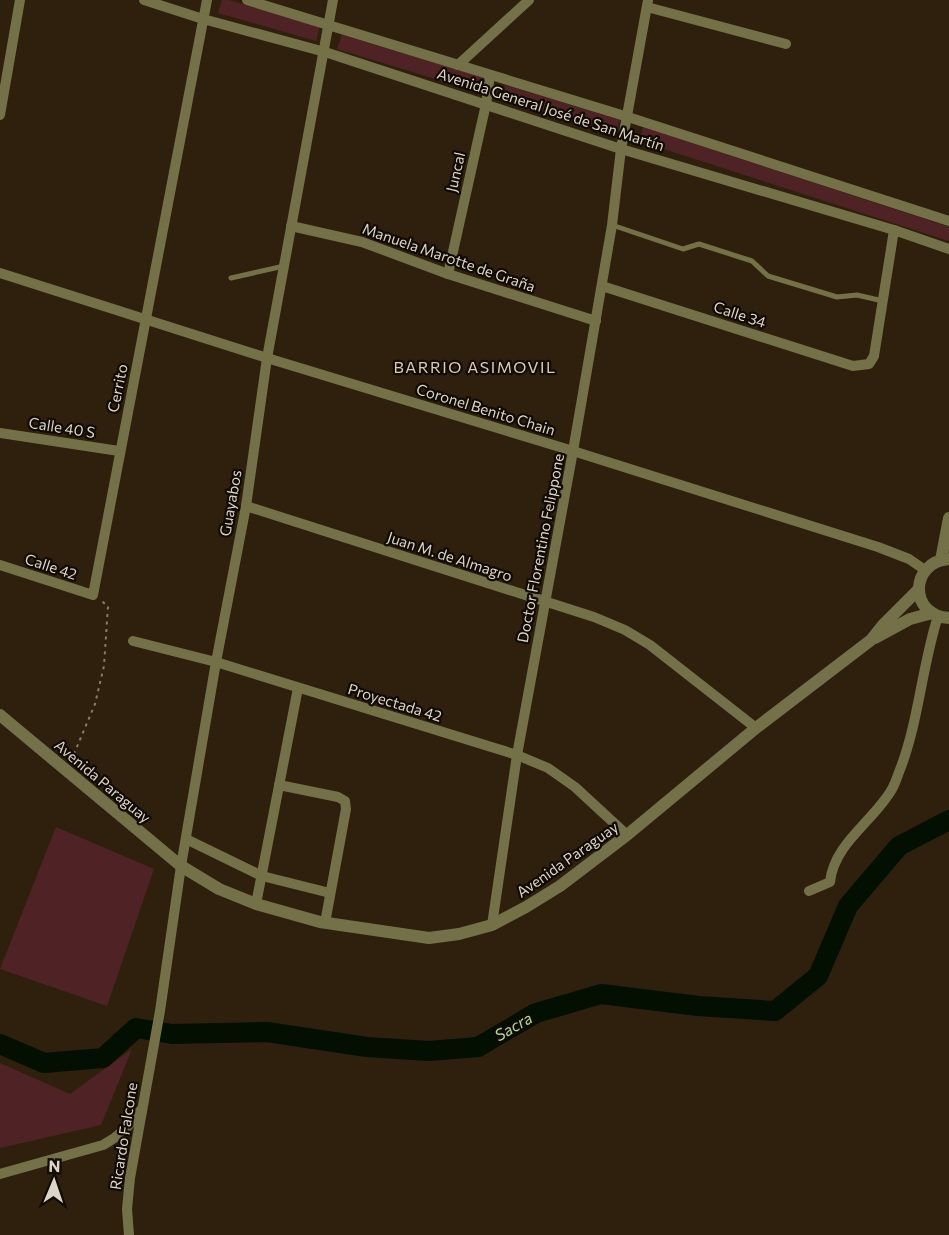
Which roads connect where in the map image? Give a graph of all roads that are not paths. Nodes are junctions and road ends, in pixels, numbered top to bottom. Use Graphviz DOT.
graph roads {
  1 [pos="20,0"];
  2 [pos="144,0"];
  3 [pos="207,0"];
  4 [pos="247,0"];
  5 [pos="333,0"];
  6 [pos="529,0"];
  7 [pos="647,3"];
  8 [pos="203,19"];
  9 [pos="329,25"];
  10 [pos="786,44"];
  11 [pos="325,52"];
  12 [pos="458,65"];
  13 [pos="490,75"];
  14 [pos="486,104"];
  15 [pos="0,115"];
  16 [pos="628,117"];
  17 [pos="621,149"];
  18 [pos="949,220"];
  19 [pos="612,225"];
  20 [pos="291,226"];
  21 [pos="894,230"];
  22 [pos="949,249"];
  23 [pos="284,267"];
  24 [pos="0,273"];
  25 [pos="448,274"];
  26 [pos="231,278"];
  27 [pos="602,285"];
  28 [pos="883,301"];
  29 [pos="147,319"];
  30 [pos="596,321"];
  31 [pos="267,358"];
  32 [pos="0,433"];
  33 [pos="119,451"];
  34 [pos="573,451"];
  35 [pos="246,506"];
  36 [pos="949,518"];
  37 [pos="945,559"];
  38 [pos="0,566"];
  39 [pos="925,570"];
  40 [pos="919,589"];
  41 [pos="93,595"];
  42 [pos="545,603"];
  43 [pos="940,616"];
  44 [pos="871,640"];
  45 [pos="133,641"];
  46 [pos="216,662"];
  47 [pos="298,688"];
  48 [pos="0,715"];
  49 [pos="756,728"];
  50 [pos="517,755"];
  51 [pos="279,785"];
  52 [pos="627,835"];
  53 [pos="186,839"];
  54 [pos="181,866"];
  55 [pos="262,876"];
  56 [pos="809,891"];
  57 [pos="330,893"];
  58 [pos="256,904"];
  59 [pos="325,923"];
  60 [pos="492,925"];
  61 [pos="160,1011"];
  62 [pos="143,1107"];
  63 [pos="0,1174"];
  64 [pos="129,1235"];
  1 -- 15 [label="street"];
  2 -- 8 [label="street, Avenida General José de San Martín"];
  3 -- 8 [label="street, Cerrito"];
  4 -- 9 [label="street, Avenida General José de San Martín"];
  5 -- 9 [label="street, Guayabos"];
  6 -- 12 [label="street"];
  7 -- 10 [label="street"];
  7 -- 16 [label="street, Doctor Florentino Felippone"];
  8 -- 11 [label="street, Avenida General José de San Martín"];
  8 -- 29 [label="street, Cerrito"];
  9 -- 11 [label="street, Guayabos"];
  9 -- 12 [label="street, Avenida General José de San Martín"];
  11 -- 14 [label="street, Avenida General José de San Martín"];
  11 -- 20 [label="street, Guayabos"];
  12 -- 13 [label="street, Avenida General José de San Martín"];
  13 -- 14 [label="street, Juncal"];
  13 -- 16 [label="street, Avenida General José de San Martín"];
  14 -- 17 [label="street, Avenida General José de San Martín"];
  14 -- 25 [label="street, Juncal"];
  16 -- 17 [label="street, Doctor Florentino Felippone"];
  16 -- 18 [label="street, Avenida General José de San Martín"];
  17 -- 19 [label="street, Doctor Florentino Felippone"];
  17 -- 21 [label="street, Avenida General José de San Martín"];
  19 -- 27 [label="street, Doctor Florentino Felippone"];
  19 -- 28 [label="lane"];
  20 -- 23 [label="street, Guayabos"];
  20 -- 25 [label="street, Manuela Marotte de Graña"];
  21 -- 22 [label="street, Avenida General José de San Martín"];
  21 -- 28 [label="street"];
  23 -- 26 [label="lane"];
  23 -- 31 [label="street, Guayabos"];
  24 -- 29 [label="street, Coronel Benito Chain"];
  25 -- 30 [label="street, Manuela Marotte de Graña"];
  27 -- 28 [label="street, Calle 34"];
  27 -- 30 [label="street, Doctor Florentino Felippone"];
  29 -- 31 [label="street, Coronel Benito Chain"];
  29 -- 33 [label="street, Cerrito"];
  30 -- 34 [label="street, Doctor Florentino Felippone"];
  31 -- 34 [label="street, Coronel Benito Chain"];
  31 -- 35 [label="street, Guayabos"];
  32 -- 33 [label="street, Calle 40 S"];
  33 -- 41 [label="street, Cerrito"];
  34 -- 39 [label="street, Coronel Benito Chain"];
  34 -- 42 [label="street, Doctor Florentino Felippone"];
  35 -- 42 [label="street, Juan M. de Almagro"];
  35 -- 46 [label="street, Guayabos"];
  36 -- 37 [label="street"];
  37 -- 39 [label="street"];
  38 -- 41 [label="street, Calle 42"];
  39 -- 40 [label="street"];
  40 -- 43 [label="street"];
  40 -- 44 [label="street, Avenida Paraguay"];
  42 -- 49 [label="street, Juan M. de Almagro"];
  42 -- 50 [label="street, Doctor Florentino Felippone"];
  43 -- 44 [label="street"];
  43 -- 56 [label="street"];
  44 -- 49 [label="street, Avenida Paraguay"];
  45 -- 46 [label="street, Proyectada 42"];
  46 -- 47 [label="street, Proyectada 42"];
  46 -- 53 [label="street, Guayabos"];
  47 -- 50 [label="street, Proyectada 42"];
  47 -- 51 [label="street"];
  48 -- 54 [label="street, Avenida Paraguay"];
  49 -- 52 [label="street, Avenida Paraguay"];
  50 -- 52 [label="street, Proyectada 42"];
  50 -- 60 [label="street, Doctor Florentino Felippone"];
  51 -- 55 [label="street"];
  51 -- 57 [label="street"];
  52 -- 60 [label="street, Avenida Paraguay"];
  53 -- 54 [label="street, Guayabos"];
  53 -- 55 [label="street"];
  54 -- 58 [label="street, Avenida Paraguay"];
  54 -- 61 [label="street, Guayabos"];
  55 -- 57 [label="street"];
  55 -- 58 [label="street"];
  57 -- 59 [label="street"];
  58 -- 59 [label="street, Avenida Paraguay"];
  59 -- 60 [label="street, Avenida Paraguay"];
  61 -- 62 [label="street, Ricardo Falcone"];
  62 -- 63 [label="street"];
  62 -- 64 [label="street, Ricardo Falcone"];
}
